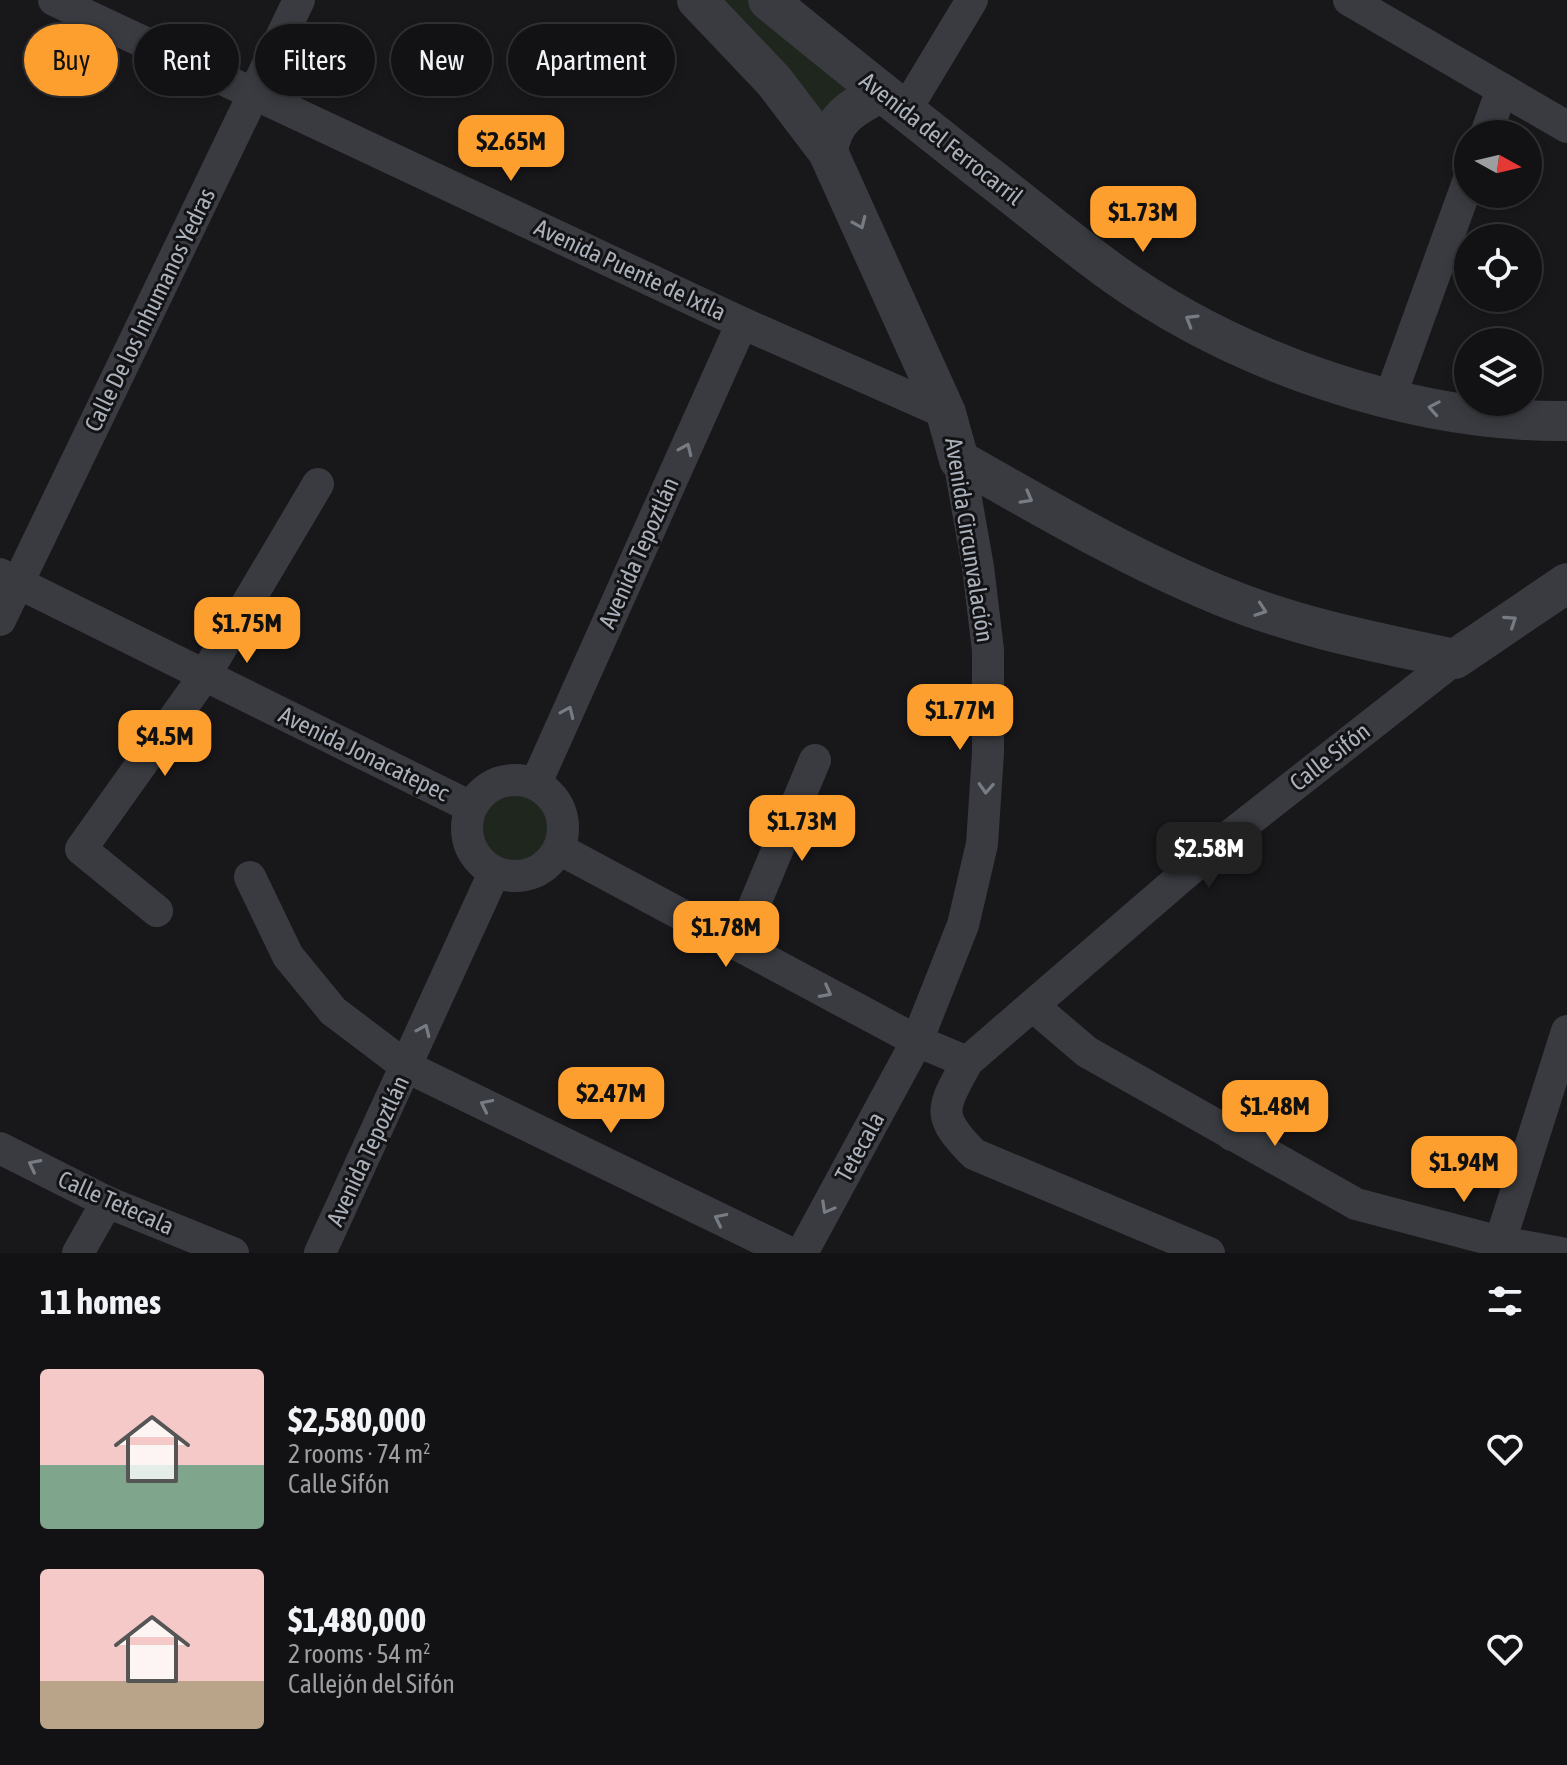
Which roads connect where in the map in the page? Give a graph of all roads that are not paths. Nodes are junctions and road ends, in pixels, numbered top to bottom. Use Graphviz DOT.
graph roads {
  1 [pos="54,0"];
  2 [pos="299,0"];
  3 [pos="697,0"];
  4 [pos="768,0"];
  5 [pos="972,0"];
  6 [pos="1349,0"];
  7 [pos="1502,89"];
  8 [pos="254,93"];
  9 [pos="893,102"];
  10 [pos="1491,120"];
  11 [pos="1567,127"];
  12 [pos="828,152"];
  13 [pos="1459,208"];
  14 [pos="742,323"];
  15 [pos="1389,400"];
  16 [pos="946,413"];
  17 [pos="1567,421"];
  18 [pos="959,460"];
  19 [pos="318,484"];
  20 [pos="9,578"];
  21 [pos="1567,583"];
  22 [pos="0,620"];
  23 [pos="1455,659"];
  24 [pos="205,675"];
  25 [pos="815,760"];
  26 [pos="536,783"];
  27 [pos="471,807"];
  28 [pos="559,849"];
  29 [pos="494,873"];
  30 [pos="250,877"];
  31 [pos="157,911"];
  32 [pos="738,944"];
  33 [pos="1033,1006"];
  34 [pos="1567,1031"];
  35 [pos="917,1041"];
  36 [pos="967,1062"];
  37 [pos="407,1067"];
  38 [pos="1297,1109"];
  39 [pos="1232,1135"];
  40 [pos="0,1148"];
  41 [pos="107,1202"];
  42 [pos="1500,1242"];
  43 [pos="78,1253"];
  44 [pos="233,1253"];
  45 [pos="320,1253"];
  46 [pos="790,1253"];
  47 [pos="802,1253"];
  48 [pos="1209,1253"];
  49 [pos="1561,1253"];
  1 -- 8 [label="street, Avenida Puente de Ixtla"];
  2 -- 8 [label="street, Calle De los Inhumanos Yedras"];
  3 -- 12 [label="street, Avenida Circunvalación"];
  4 -- 9 [label="street, Avenida del Ferrocarril"];
  5 -- 9 [label="street"];
  6 -- 7 [label="street"];
  7 -- 10 [label="street"];
  7 -- 11 [label="street"];
  8 -- 14 [label="street, Avenida Puente de Ixtla"];
  8 -- 20 [label="street, Calle De los Inhumanos Yedras"];
  9 -- 12 [label="street"];
  15 -- 9 [label="street, Avenida del Ferrocarril, one-way"];
  12 -- 16 [label="street, Avenida Circunvalación, one-way"];
  13 -- 15 [label="street"];
  14 -- 16 [label="street, Avenida Puente de Ixtla"];
  26 -- 14 [label="street, Avenida Tepoztlán, one-way"];
  17 -- 15 [label="street, Avenida del Ferrocarril, one-way"];
  16 -- 18 [label="street, Avenida Circunvalación"];
  18 -- 23 [label="street, one-way"];
  18 -- 35 [label="street, Avenida Circunvalación, one-way"];
  19 -- 24 [label="street"];
  20 -- 22 [label="street, Calle De los Inhumanos Yedras"];
  20 -- 24 [label="street, Avenida Jonacatepec"];
  23 -- 21 [label="street, Calle Sifón, one-way"];
  23 -- 33 [label="street, Calle Sifón"];
  24 -- 27 [label="street, Avenida Jonacatepec"];
  24 -- 31 [label="street"];
  25 -- 32 [label="street"];
  26 -- 27 [label="street"];
  26 -- 28 [label="street"];
  27 -- 29 [label="street"];
  28 -- 29 [label="street"];
  28 -- 32 [label="street"];
  37 -- 29 [label="street, Avenida Tepoztlán, one-way"];
  30 -- 37 [label="street"];
  32 -- 35 [label="street, one-way"];
  33 -- 36 [label="street, Calle Sifón"];
  33 -- 39 [label="street"];
  34 -- 42 [label="street"];
  35 -- 36 [label="street"];
  35 -- 47 [label="street, Tetecala, one-way"];
  36 -- 48 [label="street, Calle Sifón"];
  37 -- 45 [label="street, Avenida Tepoztlán"];
  46 -- 37 [label="street, one-way"];
  38 -- 39 [label="street"];
  39 -- 42 [label="street"];
  41 -- 40 [label="street, Calle Tetecala, one-way"];
  41 -- 43 [label="street"];
  41 -- 44 [label="street, Calle Tetecala"];
  42 -- 49 [label="street"];
}
